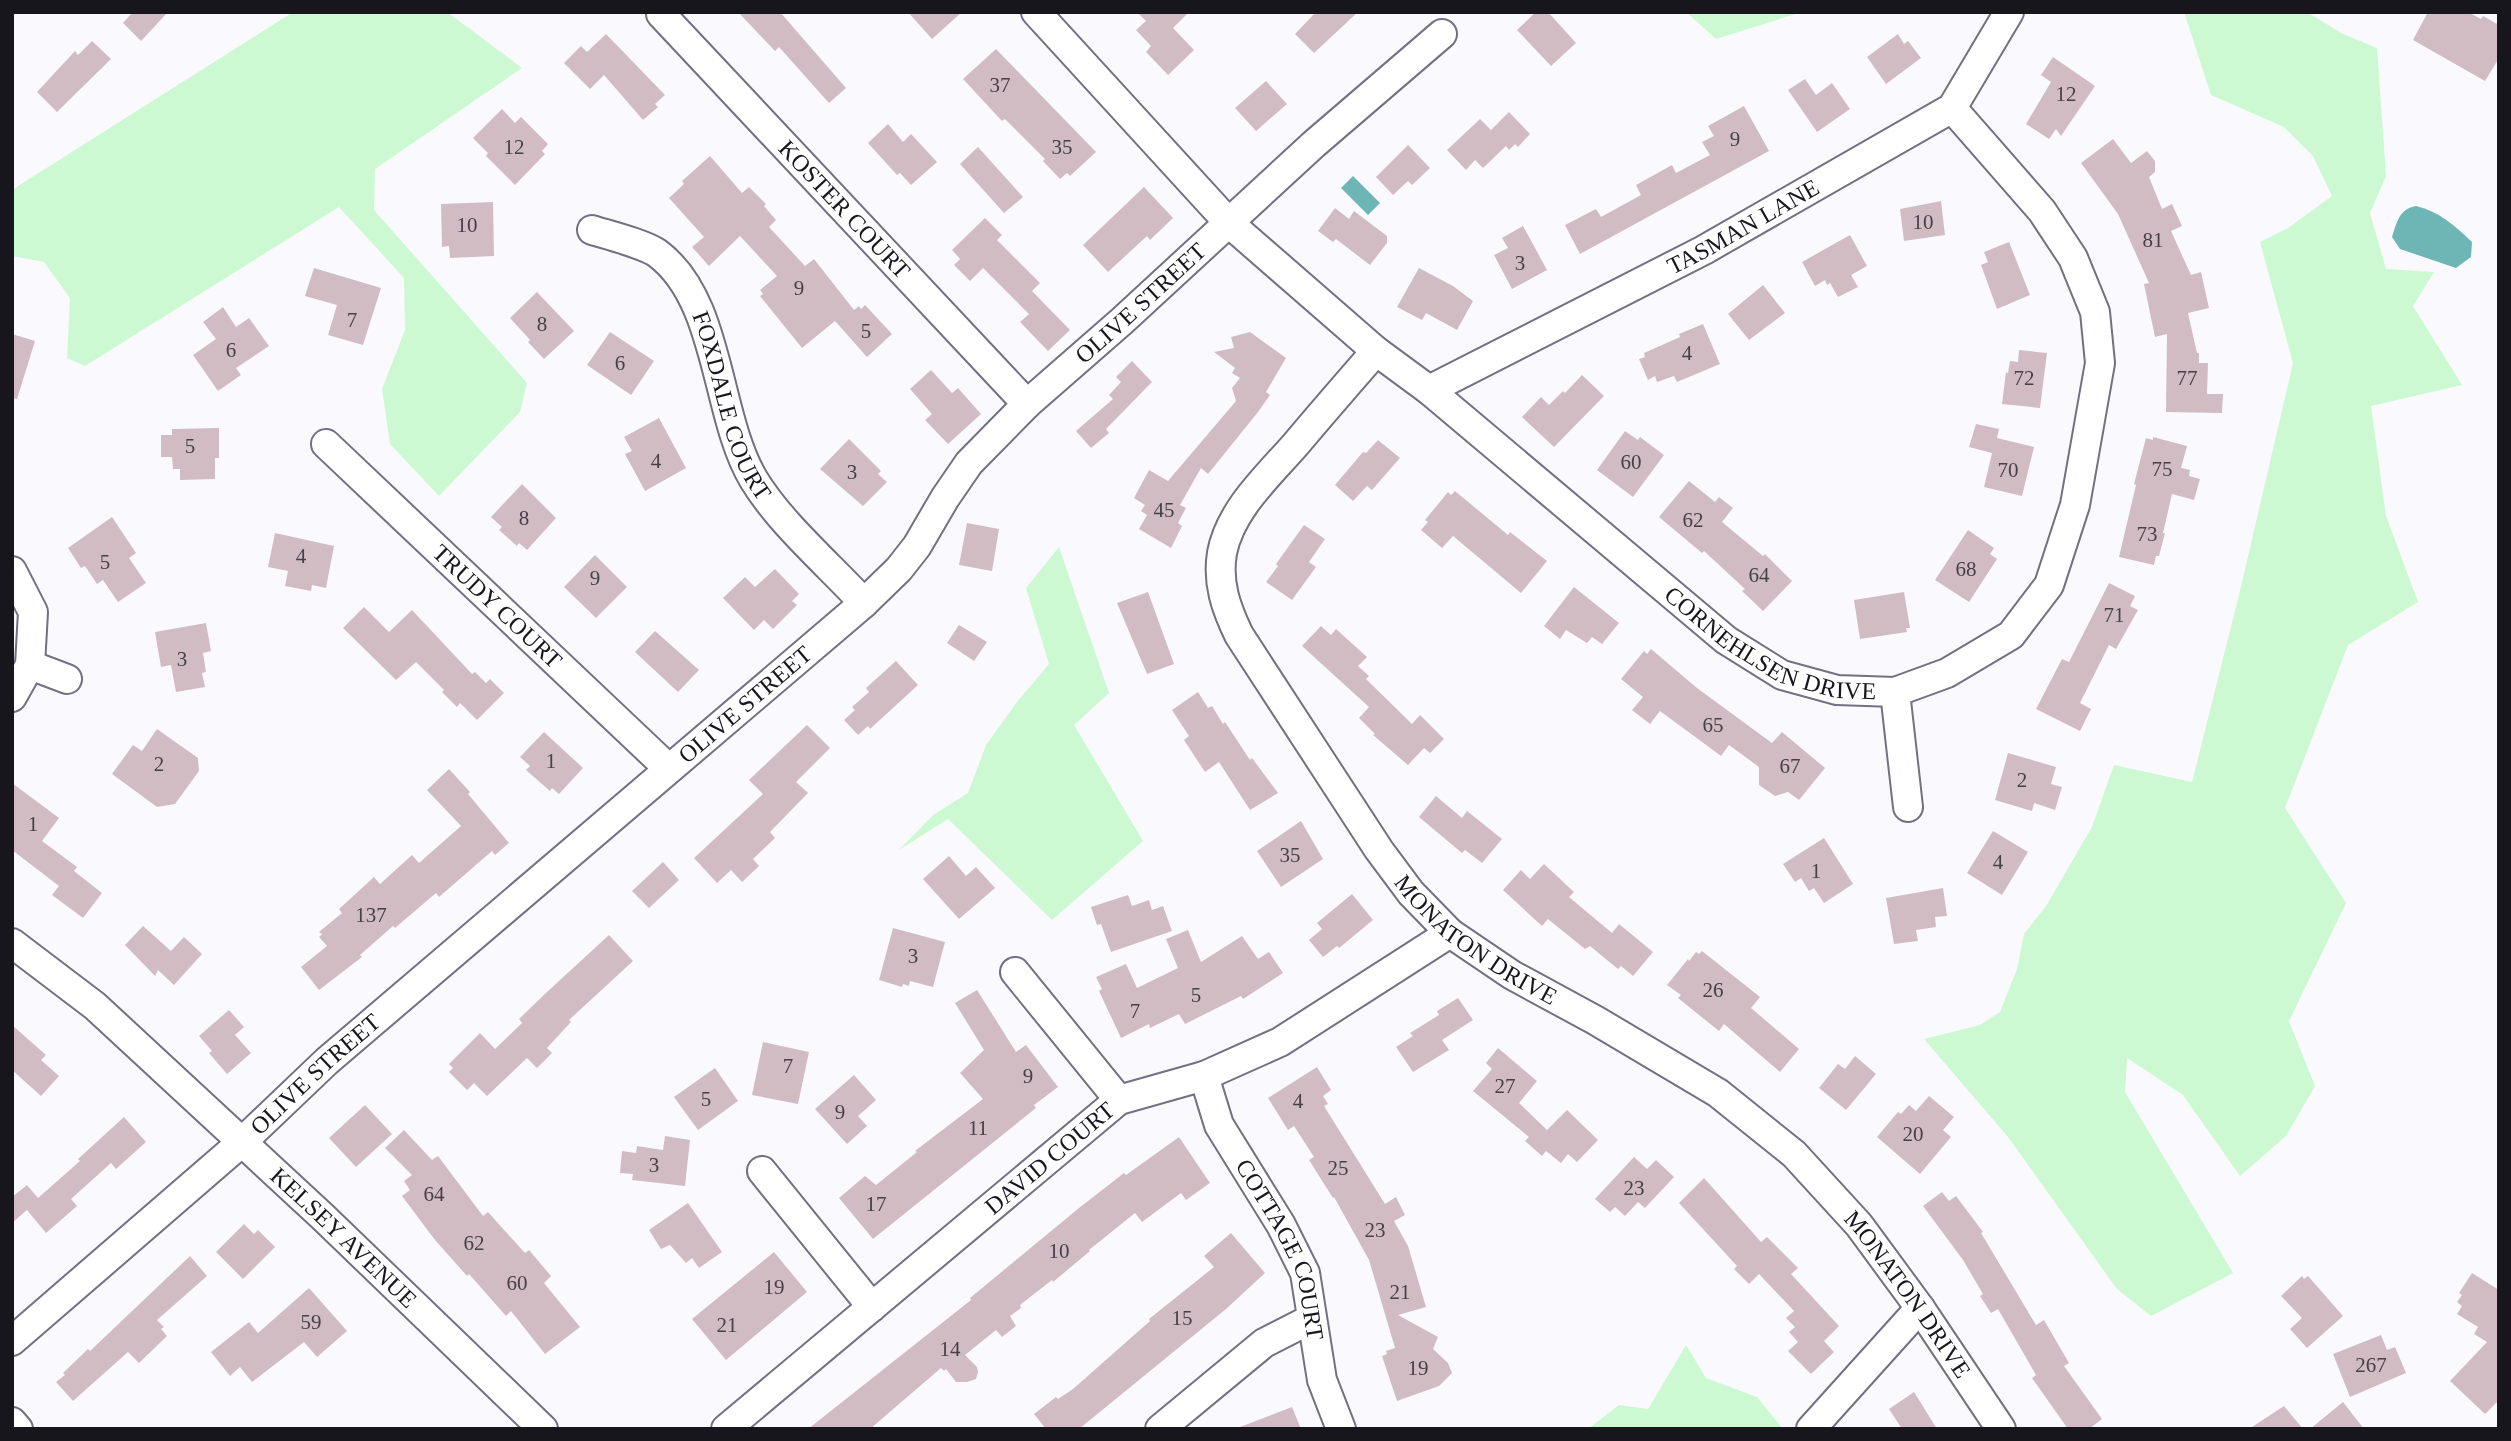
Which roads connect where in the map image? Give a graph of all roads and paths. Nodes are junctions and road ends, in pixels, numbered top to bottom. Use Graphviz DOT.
graph roads {
  1 [pos="1036,12"];
  2 [pos="2009,12"];
  3 [pos="661,13"];
  4 [pos="1443,34"];
  5 [pos="1952,108"];
  6 [pos="1229,223"];
  7 [pos="592,230"];
  8 [pos="1376,351"];
  9 [pos="1429,390"];
  10 [pos="1027,404"];
  11 [pos="326,444"];
  12 [pos="12,571"];
  13 [pos="864,603"];
  14 [pos="30,665"];
  15 [pos="67,680"];
  16 [pos="1895,692"];
  17 [pos="12,697"];
  18 [pos="668,768"];
  19 [pos="1908,807"];
  20 [pos="1450,933"];
  21 [pos="13,944"];
  22 [pos="1015,972"];
  23 [pos="1204,1076"];
  24 [pos="1119,1100"];
  25 [pos="242,1142"];
  26 [pos="762,1171"];
  27 [pos="872,1307"];
  28 [pos="1920,1308"];
  29 [pos="1311,1319"];
  30 [pos="12,1341"];
  31 [pos="12,1422"];
  32 [pos="18,1429"];
  33 [pos="543,1429"];
  34 [pos="726,1429"];
  35 [pos="1160,1429"];
  36 [pos="1342,1429"];
  37 [pos="1811,1429"];
  38 [pos="2001,1429"];
  1 -- 6 [label="street, CORNEHLSEN DRIVE"];
  2 -- 5 [label="street, TASMAN LANE"];
  3 -- 10 [label="street, KOSTER COURT"];
  4 -- 6 [label="street, OLIVE STREET"];
  5 -- 9 [label="street, TASMAN LANE"];
  5 -- 16 [label="street, CORNEHLSEN DRIVE"];
  6 -- 8 [label="street, CORNEHLSEN DRIVE"];
  6 -- 10 [label="street, OLIVE STREET"];
  7 -- 13 [label="street, FOXDALE COURT"];
  8 -- 9 [label="street, CORNEHLSEN DRIVE"];
  8 -- 20 [label="street, MONATON DRIVE"];
  9 -- 16 [label="street, CORNEHLSEN DRIVE"];
  10 -- 13 [label="street, OLIVE STREET"];
  11 -- 18 [label="street, TRUDY COURT"];
  12 -- 14 [label="street"];
  13 -- 18 [label="street, OLIVE STREET"];
  14 -- 15 [label="street"];
  14 -- 17 [label="street"];
  16 -- 19 [label="street"];
  18 -- 25 [label="street, OLIVE STREET"];
  20 -- 23 [label="street, DAVID COURT"];
  20 -- 28 [label="street, MONATON DRIVE"];
  21 -- 25 [label="street, KELSEY AVENUE"];
  22 -- 24 [label="street"];
  23 -- 24 [label="street, DAVID COURT"];
  23 -- 29 [label="street, COTTAGE COURT"];
  24 -- 27 [label="street, DAVID COURT"];
  25 -- 30 [label="street, OLIVE STREET"];
  25 -- 33 [label="street, KELSEY AVENUE"];
  26 -- 27 [label="street"];
  27 -- 34 [label="street, DAVID COURT"];
  28 -- 37 [label="street"];
  28 -- 38 [label="street, MONATON DRIVE"];
  29 -- 35 [label="street"];
  29 -- 36 [label="street, COTTAGE COURT"];
  31 -- 32 [label="street"];
}
